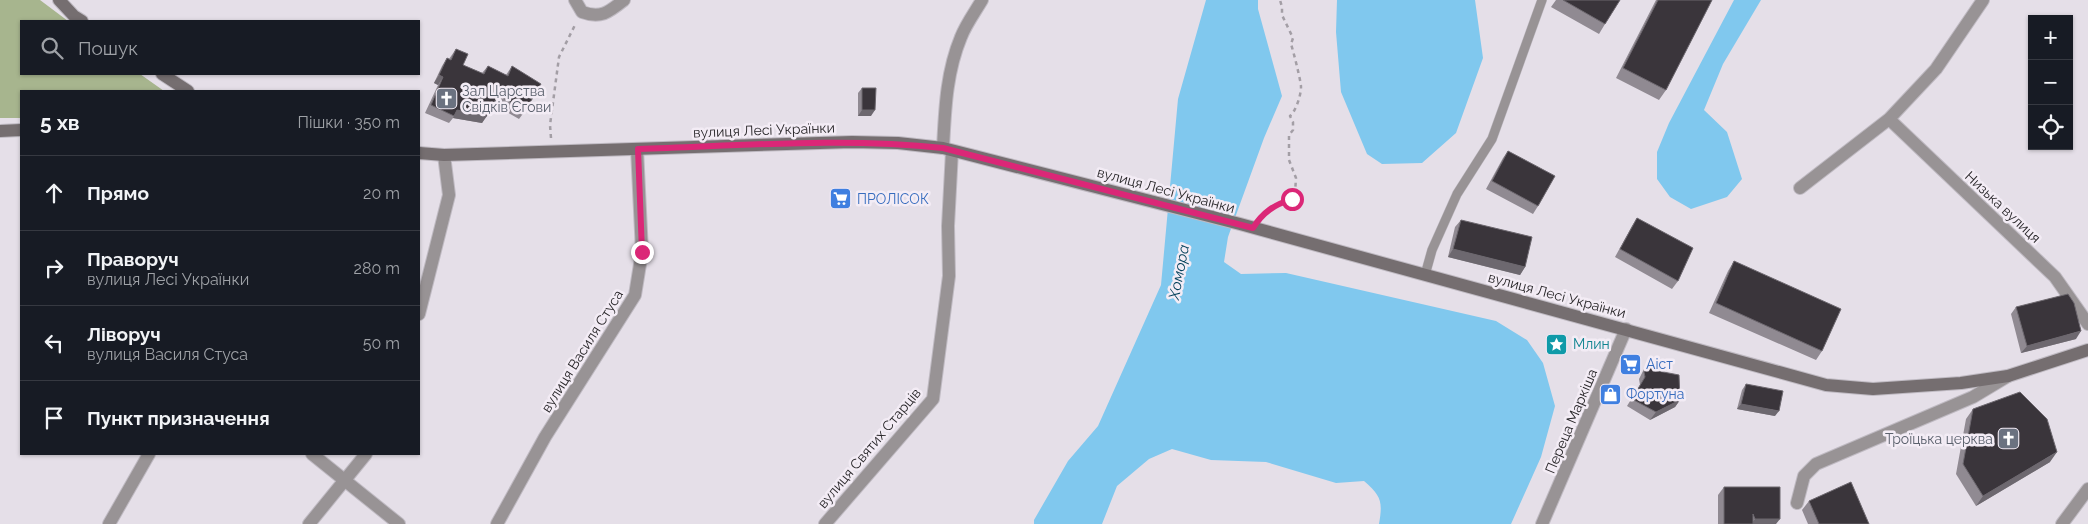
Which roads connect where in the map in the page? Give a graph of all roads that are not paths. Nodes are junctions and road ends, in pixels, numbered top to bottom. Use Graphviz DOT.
graph roads {
  1 [pos="59,0"];
  2 [pos="575,0"];
  3 [pos="624,0"];
  4 [pos="982,0"];
  5 [pos="1542,0"];
  6 [pos="1984,0"];
  7 [pos="80,20"];
  8 [pos="164,75"];
  9 [pos="186,90"];
  10 [pos="1889,119"];
  11 [pos="20,130"];
  12 [pos="0,131"];
  13 [pos="638,149"];
  14 [pos="947,149"];
  15 [pos="420,153"];
  16 [pos="444,155"];
  17 [pos="1800,188"];
  18 [pos="1425,274"];
  19 [pos="420,310"];
  20 [pos="2088,324"];
  21 [pos="1626,329"];
  22 [pos="2088,350"];
  23 [pos="2008,376"];
  24 [pos="148,455"];
  25 [pos="313,455"];
  26 [pos="365,455"];
  27 [pos="345,480"];
  28 [pos="2088,489"];
  29 [pos="1797,503"];
  30 [pos="109,524"];
  31 [pos="309,524"];
  32 [pos="399,524"];
  33 [pos="497,524"];
  34 [pos="825,524"];
  35 [pos="1542,524"];
  36 [pos="2062,524"];
  1 -- 7 [label="main road"];
  2 -- 3 [label="street"];
  4 -- 14 [label="street, вулиця Святих Старців"];
  5 -- 18 [label="lane"];
  6 -- 10 [label="street"];
  8 -- 9 [label="main road"];
  10 -- 17 [label="street"];
  10 -- 20 [label="street, Низька вулиця"];
  11 -- 12 [label="main road"];
  13 -- 14 [label="main road, вулиця Лесі Українки"];
  13 -- 16 [label="main road, вулиця Лесі Українки"];
  13 -- 33 [label="street, вулиця Василя Стуса"];
  14 -- 18 [label="main road, вулиця Лесі Українки"];
  14 -- 34 [label="street, вулиця Святих Старців"];
  15 -- 16 [label="main road, вулиця Лесі Українки"];
  16 -- 19 [label="street"];
  18 -- 21 [label="main road, вулиця Лесі Українки"];
  21 -- 23 [label="main road, вулиця Лесі Українки"];
  21 -- 35 [label="street, Переца Маркіша"];
  22 -- 23 [label="main road, вулиця Лесі Українки"];
  23 -- 29 [label="street, вулиця Лесі Українки"];
  24 -- 30 [label="street"];
  25 -- 27 [label="street"];
  26 -- 27 [label="street"];
  27 -- 31 [label="street"];
  27 -- 32 [label="street"];
  28 -- 36 [label="street"];
}
